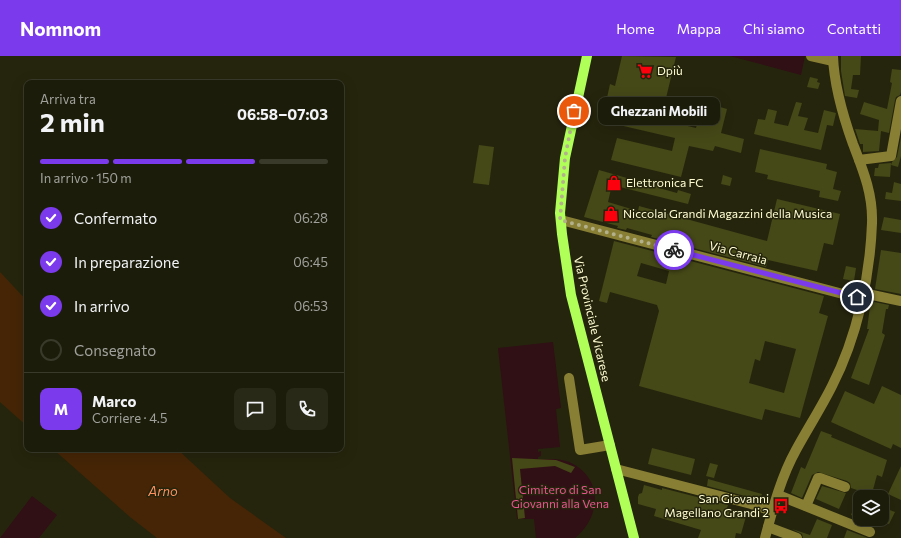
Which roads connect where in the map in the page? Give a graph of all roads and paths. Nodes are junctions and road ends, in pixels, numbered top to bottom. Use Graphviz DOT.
graph roads {
  1 [pos="587,56"];
  2 [pos="811,56"];
  3 [pos="833,59"];
  4 [pos="901,101"];
  5 [pos="860,160"];
  6 [pos="560,220"];
  7 [pos="863,296"];
  8 [pos="901,301"];
  9 [pos="570,378"];
  10 [pos="610,445"];
  11 [pos="616,469"];
  12 [pos="845,487"];
  13 [pos="778,495"];
  14 [pos="806,506"];
  15 [pos="772,511"];
  16 [pos="768,527"];
  17 [pos="870,532"];
  18 [pos="634,538"];
  19 [pos="765,538"];
  20 [pos="797,538"];
  1 -- 6 [label="main road, Via Provinciale Vicarese"];
  2 -- 3 [label="street"];
  3 -- 5 [label="street"];
  4 -- 5 [label="street"];
  5 -- 7 [label="street"];
  6 -- 7 [label="street, Via Carraia"];
  6 -- 10 [label="main road, Via Provinciale Vicarese"];
  7 -- 8 [label="street, Via Carraia"];
  7 -- 13 [label="street"];
  9 -- 10 [label="street"];
  10 -- 11 [label="main road, Via Provinciale Vicarese"];
  11 -- 15 [label="street"];
  11 -- 18 [label="main road, Via Provinciale Vicarese"];
  12 -- 14 [label="street"];
  13 -- 14 [label="street"];
  13 -- 15 [label="street"];
  14 -- 17 [label="street"];
  15 -- 16 [label="street"];
  16 -- 19 [label="street"];
  16 -- 20 [label="street"];
}
